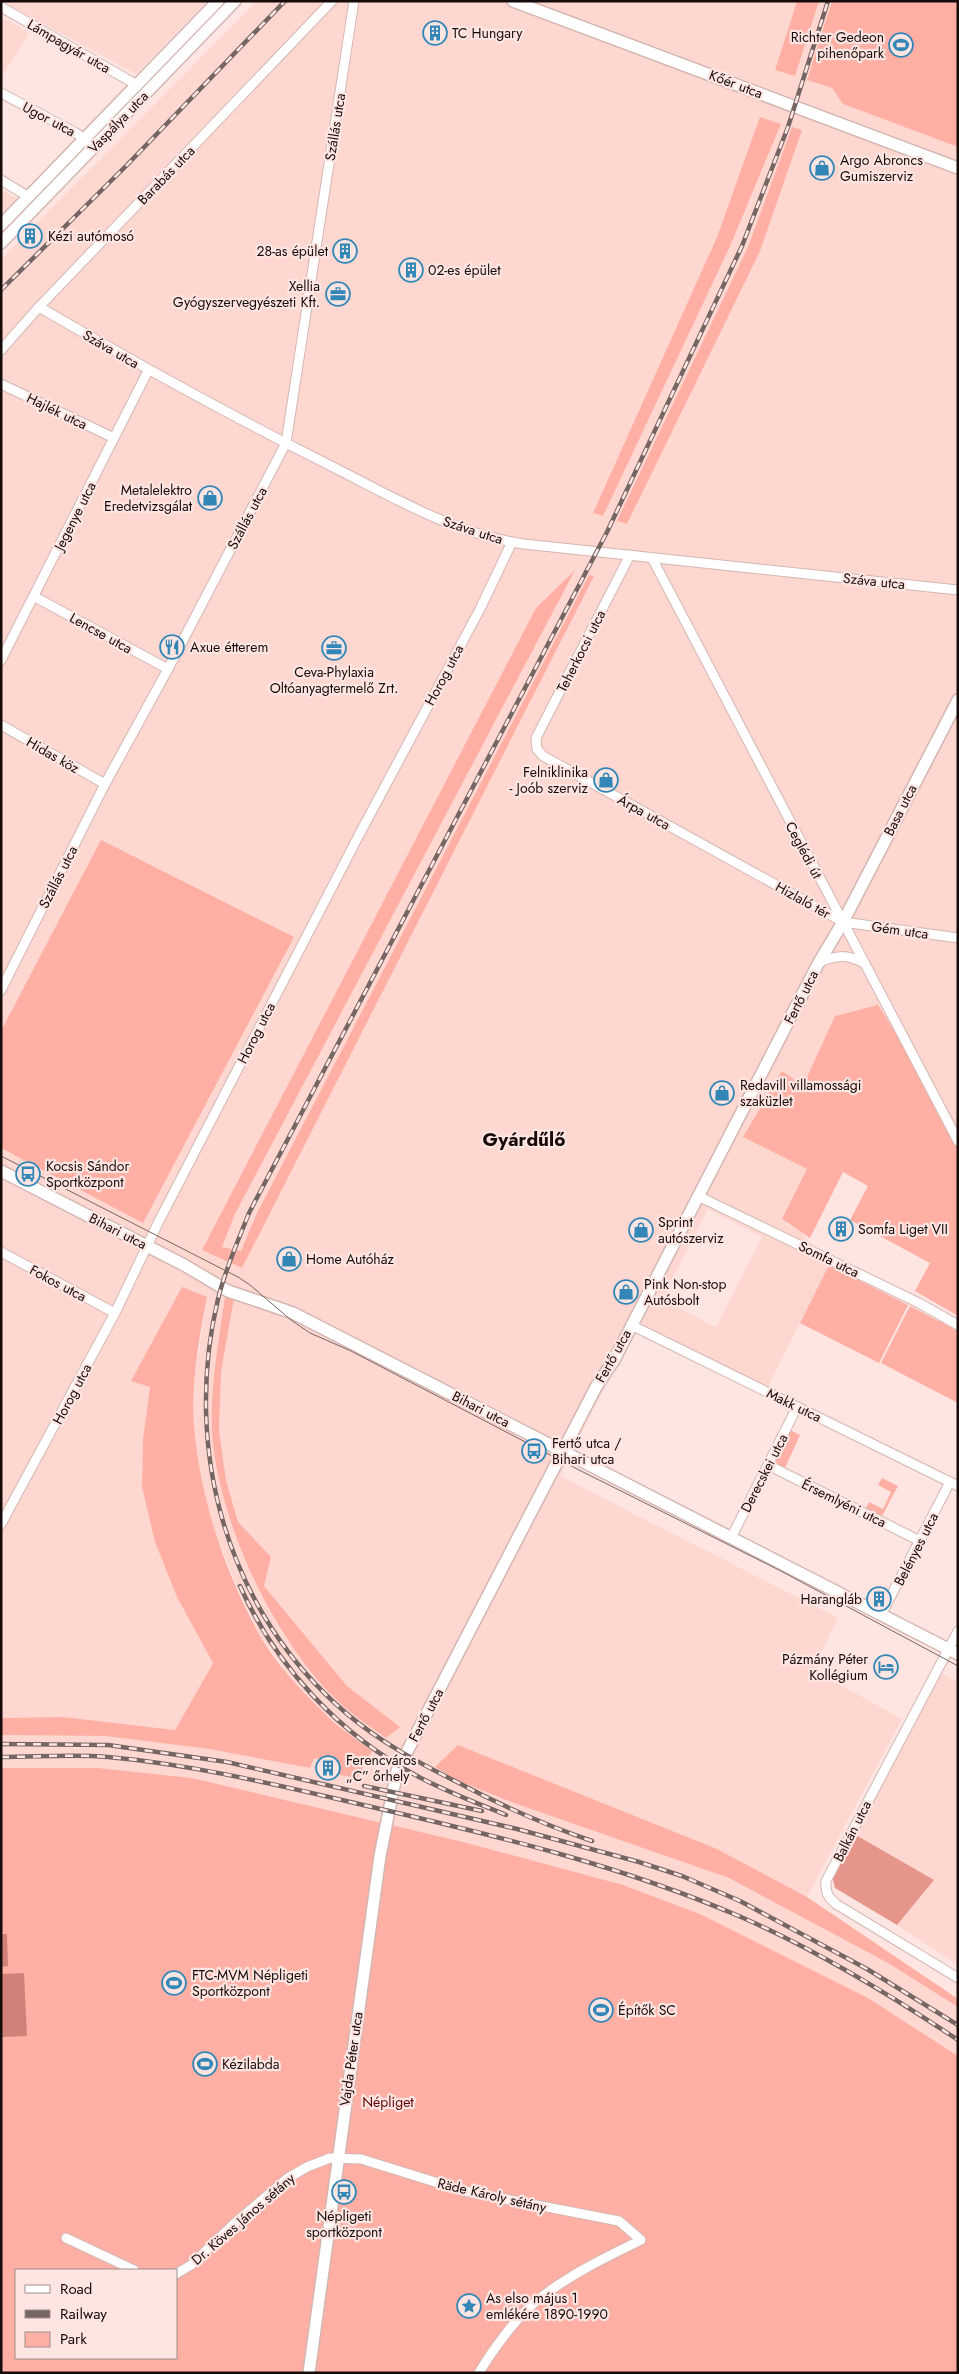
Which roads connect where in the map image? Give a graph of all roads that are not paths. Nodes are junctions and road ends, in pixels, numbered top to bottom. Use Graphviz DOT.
graph roads {
  1 [pos="218,1"];
  2 [pos="235,1"];
  3 [pos="332,1"];
  4 [pos="354,1"];
  5 [pos="514,1"];
  6 [pos="2,10"];
  7 [pos="137,85"];
  8 [pos="148,91"];
  9 [pos="1,93"];
  10 [pos="85,139"];
  11 [pos="94,147"];
  12 [pos="958,168"];
  13 [pos="1,180"];
  14 [pos="29,197"];
  15 [pos="38,205"];
  16 [pos="1,225"];
  17 [pos="1,243"];
  18 [pos="39,307"];
  19 [pos="1,350"];
  20 [pos="148,371"];
  21 [pos="1,384"];
  22 [pos="114,438"];
  23 [pos="286,443"];
  24 [pos="512,542"];
  25 [pos="630,555"];
  26 [pos="652,558"];
  27 [pos="958,590"];
  28 [pos="34,597"];
  29 [pos="1,660"];
  30 [pos="168,669"];
  31 [pos="958,700"];
  32 [pos="1,725"];
  33 [pos="535,747"];
  34 [pos="105,784"];
  35 [pos="756,874"];
  36 [pos="843,922"];
  37 [pos="958,938"];
  38 [pos="864,963"];
  39 [pos="818,964"];
  40 [pos="1,990"];
  41 [pos="958,1142"];
  42 [pos="1,1171"];
  43 [pos="698,1196"];
  44 [pos="146,1246"];
  45 [pos="1,1252"];
  46 [pos="115,1313"];
  47 [pos="631,1325"];
  48 [pos="958,1326"];
  49 [pos="797,1407"];
  50 [pos="563,1451"];
  51 [pos="768,1465"];
  52 [pos="954,1484"];
  53 [pos="1,1524"];
  54 [pos="731,1538"];
  55 [pos="920,1541"];
  56 [pos="881,1615"];
  57 [pos="958,1631"];
  58 [pos="953,1652"];
  59 [pos="408,1749"];
  60 [pos="958,1978"];
  61 [pos="338,2159"];
  62 [pos="66,2238"];
  63 [pos="132,2269"];
  64 [pos="178,2273"];
  65 [pos="309,2373"];
  66 [pos="479,2373"];
  1 -- 7 [label="street, Vaspálya utca"];
  2 -- 8 [label="street, Vaspálya utca"];
  3 -- 18 [label="street, Barabás utca"];
  4 -- 23 [label="street, Szállás utca"];
  5 -- 12 [label="street, Kőér utca"];
  6 -- 7 [label="street, Lámpagyár utca"];
  7 -- 8 [label="street"];
  7 -- 10 [label="street, Vaspálya utca"];
  8 -- 11 [label="street, Vaspálya utca"];
  9 -- 10 [label="street, Ugor utca"];
  10 -- 11 [label="street, Ugor utca"];
  10 -- 14 [label="street, Vaspálya utca"];
  11 -- 15 [label="street, Vaspálya utca"];
  13 -- 14 [label="street"];
  14 -- 15 [label="street"];
  14 -- 16 [label="street, Vaspálya utca"];
  15 -- 17 [label="street, Vaspálya utca"];
  18 -- 19 [label="street, Barabás utca"];
  18 -- 20 [label="street, Száva utca"];
  20 -- 22 [label="street, Jegenye utca"];
  20 -- 23 [label="street, Száva utca"];
  21 -- 22 [label="street, Hajlék utca"];
  22 -- 28 [label="street, Jegenye utca"];
  23 -- 24 [label="street, Száva utca"];
  23 -- 30 [label="street, Szállás utca"];
  24 -- 25 [label="street, Száva utca"];
  24 -- 44 [label="street, Horog utca"];
  25 -- 26 [label="street, Száva utca"];
  25 -- 33 [label="street, Teherkocsi utca"];
  26 -- 27 [label="street, Száva utca"];
  26 -- 36 [label="street, Ceglédi út"];
  28 -- 29 [label="street, Jegenye utca"];
  28 -- 30 [label="street, Lencse utca"];
  30 -- 34 [label="street, Szállás utca"];
  31 -- 36 [label="street, Basa utca"];
  32 -- 34 [label="street, Hidas köz"];
  33 -- 35 [label="street, Árpa utca"];
  34 -- 40 [label="street, Szállás utca"];
  35 -- 36 [label="street, Hizlaló tér"];
  36 -- 37 [label="street, Gém utca"];
  36 -- 38 [label="street, Ceglédi út"];
  36 -- 39 [label="street, Hizlaló tér"];
  38 -- 39 [label="street"];
  38 -- 41 [label="street, Ceglédi út"];
  39 -- 43 [label="street, Fertő utca"];
  42 -- 44 [label="street, Bihari utca"];
  43 -- 47 [label="street, Fertő utca"];
  43 -- 48 [label="street, Somfa utca"];
  44 -- 46 [label="street, Horog utca"];
  44 -- 50 [label="street, Bihari utca"];
  45 -- 46 [label="street, Fokos utca"];
  46 -- 53 [label="street, Horog utca"];
  47 -- 49 [label="street, Makk utca"];
  47 -- 50 [label="street, Fertő utca"];
  49 -- 51 [label="street, Derecskei utca"];
  49 -- 52 [label="street, Makk utca"];
  50 -- 54 [label="street, Bihari utca"];
  50 -- 59 [label="street, Fertő utca"];
  51 -- 54 [label="street, Derecskei utca"];
  51 -- 55 [label="street, Érsemlyéni utca"];
  52 -- 55 [label="street, Belényes utca"];
  54 -- 56 [label="street, Bihari utca"];
  55 -- 56 [label="street, Belényes utca"];
  56 -- 58 [label="street, Bihari utca"];
  57 -- 58 [label="street, Balkán utca"];
  58 -- 60 [label="street, Balkán utca"];
  59 -- 61 [label="street, Vajda Péter utca"];
  61 -- 64 [label="street, Dr. Köves János sétány"];
  61 -- 65 [label="street, Vajda Péter utca"];
  61 -- 66 [label="street, Räde Károly sétány"];
  62 -- 63 [label="street"];
}
